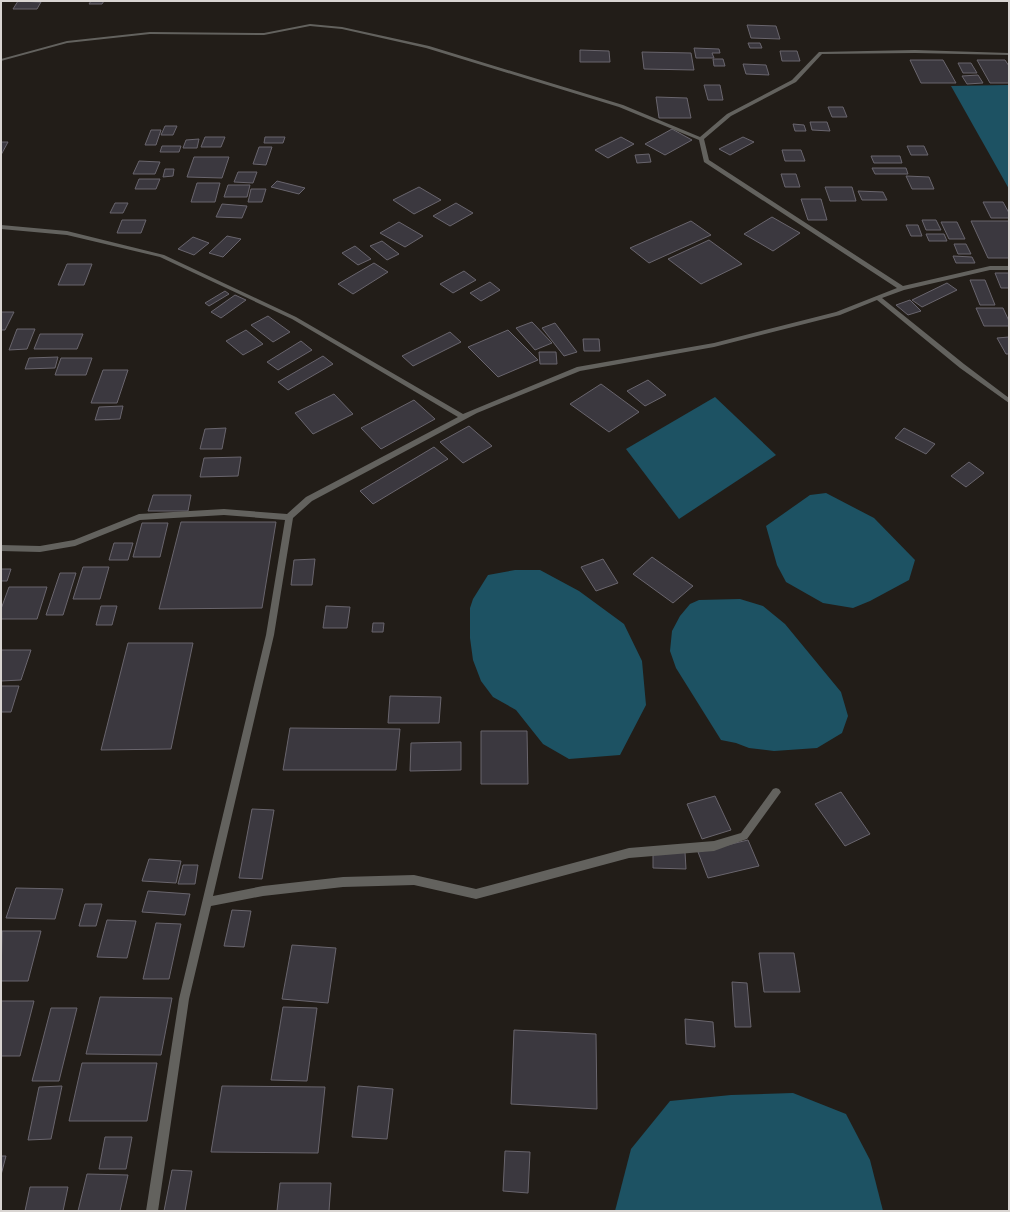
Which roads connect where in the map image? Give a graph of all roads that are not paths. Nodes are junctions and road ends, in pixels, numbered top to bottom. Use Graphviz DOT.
graph roads {
  1 [pos="1009,54"];
  2 [pos="1,60"];
  3 [pos="701,139"];
  4 [pos="1,227"];
  5 [pos="1009,268"];
  6 [pos="902,288"];
  7 [pos="878,298"];
  8 [pos="1009,401"];
  9 [pos="463,417"];
  10 [pos="289,517"];
  11 [pos="1,548"];
  12 [pos="776,792"];
  13 [pos="207,902"];
  14 [pos="152,1211"];
  1 -- 3 [label="street"];
  2 -- 3 [label="street"];
  3 -- 6 [label="street"];
  4 -- 9 [label="street"];
  5 -- 6 [label="street"];
  6 -- 7 [label="street"];
  7 -- 8 [label="street"];
  7 -- 9 [label="street"];
  9 -- 10 [label="street"];
  10 -- 11 [label="street"];
  10 -- 13 [label="street"];
  12 -- 13 [label="street"];
  13 -- 14 [label="street"];
}
